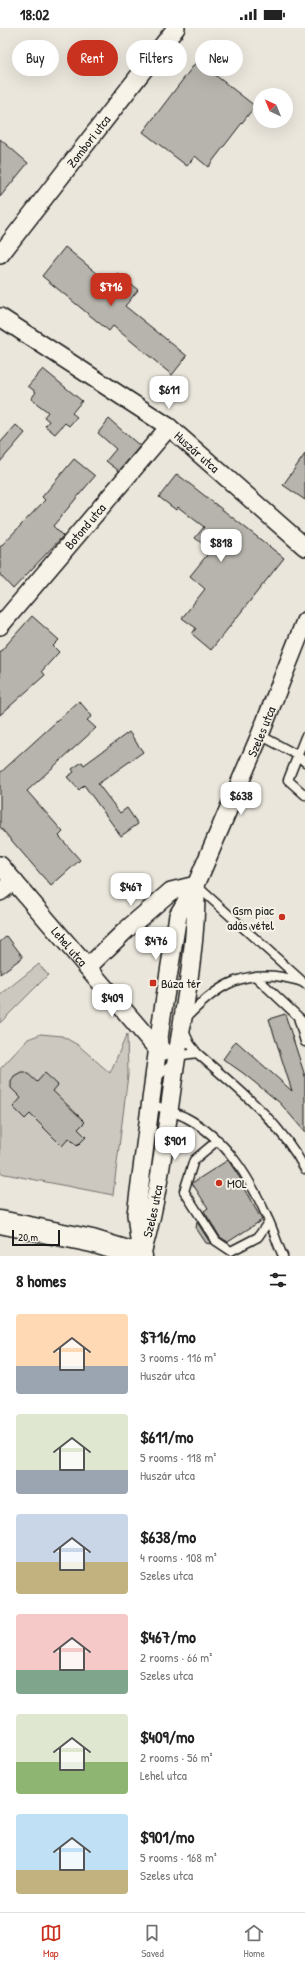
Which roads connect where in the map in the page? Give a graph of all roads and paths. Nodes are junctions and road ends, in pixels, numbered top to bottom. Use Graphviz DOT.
graph roads {
  1 [pos="176,28"];
  2 [pos="0,255"];
  3 [pos="0,317"];
  4 [pos="169,427"];
  5 [pos="305,547"];
  6 [pos="305,621"];
  7 [pos="0,626"];
  8 [pos="260,735"];
  9 [pos="305,737"];
  10 [pos="297,755"];
  11 [pos="305,762"];
  12 [pos="305,795"];
  13 [pos="0,865"];
  14 [pos="14,881"];
  15 [pos="196,885"];
  16 [pos="0,892"];
  17 [pos="88,967"];
  18 [pos="255,976"];
  19 [pos="303,982"];
  20 [pos="298,1016"];
  21 [pos="181,1023"];
  22 [pos="305,1023"];
  23 [pos="305,1042"];
  24 [pos="158,1050"];
  25 [pos="197,1053"];
  26 [pos="176,1056"];
  27 [pos="154,1080"];
  28 [pos="151,1104"];
  29 [pos="168,1110"];
  30 [pos="218,1140"];
  31 [pos="305,1169"];
  32 [pos="269,1221"];
  33 [pos="0,1222"];
  34 [pos="141,1256"];
  35 [pos="283,1256"];
  1 -- 2 [label="street, Zombori utca"];
  3 -- 4 [label="street, Huszár utca"];
  4 -- 5 [label="street, Huszár utca"];
  4 -- 7 [label="street, Botond utca"];
  6 -- 8 [label="street, Szeles utca"];
  8 -- 10 [label="lane"];
  8 -- 15 [label="street, Szeles utca"];
  9 -- 10 [label="lane"];
  10 -- 11 [label="lane"];
  10 -- 12 [label="lane"];
  13 -- 14 [label="street, Lehel utca"];
  14 -- 16 [label="street"];
  14 -- 17 [label="street, Lehel utca"];
  15 -- 17 [label="street"];
  15 -- 19 [label="lane"];
  15 -- 21 [label="street, Szeles utca"];
  15 -- 24 [label="street, Szeles utca"];
  17 -- 24 [label="street, Lehel utca"];
  18 -- 19 [label="lane"];
  18 -- 20 [label="lane"];
  18 -- 21 [label="lane"];
  20 -- 22 [label="lane"];
  20 -- 23 [label="lane"];
  21 -- 25 [label="lane"];
  21 -- 26 [label="street, Szeles utca"];
  24 -- 26 [label="street"];
  24 -- 27 [label="street, Szeles utca"];
  25 -- 26 [label="lane"];
  25 -- 31 [label="lane"];
  26 -- 27 [label="lane"];
  26 -- 29 [label="street, Szeles utca"];
  27 -- 28 [label="street, Szeles utca"];
  28 -- 29 [label="lane"];
  28 -- 34 [label="street, Szeles utca"];
  29 -- 30 [label="lane"];
  29 -- 34 [label="street, Szeles utca"];
  30 -- 32 [label="lane"];
  30 -- 32 [label="lane"];
  32 -- 35 [label="lane"];
  33 -- 34 [label="main road"];
}
